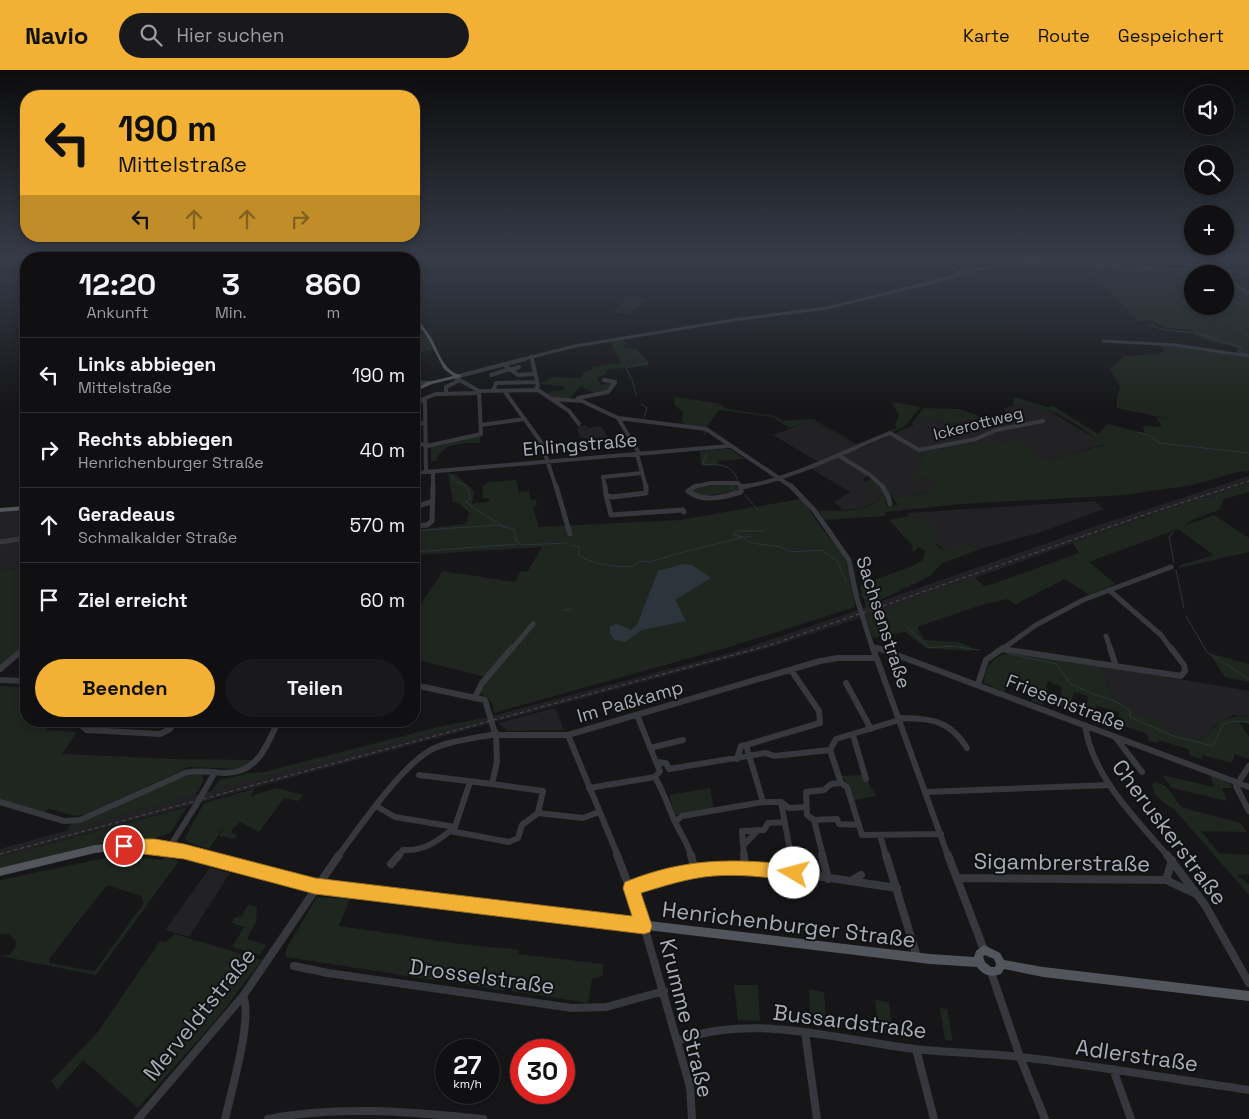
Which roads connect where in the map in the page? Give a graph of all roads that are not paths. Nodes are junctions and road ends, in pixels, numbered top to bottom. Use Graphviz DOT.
graph roads {
  1 [pos="820,309"];
  2 [pos="420,325"];
  3 [pos="1103,341"];
  4 [pos="531,356"];
  5 [pos="1249,356"];
  6 [pos="503,364"];
  7 [pos="519,367"];
  8 [pos="510,369"];
  9 [pos="534,374"];
  10 [pos="491,375"];
  11 [pos="456,378"];
  12 [pos="604,380"];
  13 [pos="420,382"];
  14 [pos="537,382"];
  15 [pos="430,383"];
  16 [pos="420,388"];
  17 [pos="535,390"];
  18 [pos="493,391"];
  19 [pos="478,392"];
  20 [pos="505,392"];
  21 [pos="446,394"];
  22 [pos="553,399"];
  23 [pos="575,399"];
  24 [pos="420,400"];
  25 [pos="424,400"];
  26 [pos="618,418"];
  27 [pos="525,420"];
  28 [pos="1043,421"];
  29 [pos="420,423"];
  30 [pos="425,423"];
  31 [pos="579,424"];
  32 [pos="481,425"];
  33 [pos="420,444"];
  34 [pos="427,445"];
  35 [pos="729,446"];
  36 [pos="638,454"];
  37 [pos="838,455"];
  38 [pos="549,461"];
  39 [pos="426,472"];
  40 [pos="433,472"];
  41 [pos="642,472"];
  42 [pos="420,473"];
  43 [pos="779,477"];
  44 [pos="741,487"];
  45 [pos="606,495"];
  46 [pos="431,502"];
  47 [pos="890,504"];
  48 [pos="420,505"];
  49 [pos="20,508"];
  50 [pos="0,510"];
  51 [pos="684,512"];
  52 [pos="420,526"];
  53 [pos="570,534"];
  54 [pos="20,539"];
  55 [pos="0,542"];
  56 [pos="1171,567"];
  57 [pos="1109,590"];
  58 [pos="533,624"];
  59 [pos="1106,636"];
  60 [pos="872,646"];
  61 [pos="1002,649"];
  62 [pos="20,653"];
  63 [pos="876,658"];
  64 [pos="1116,666"];
  65 [pos="0,669"];
  66 [pos="791,670"];
  67 [pos="0,680"];
  68 [pos="20,681"];
  69 [pos="846,683"];
  70 [pos="978,684"];
  71 [pos="420,686"];
  72 [pos="475,698"];
  73 [pos="637,715"];
  74 [pos="899,719"];
  75 [pos="1085,725"];
  76 [pos="83,727"];
  77 [pos="171,727"];
  78 [pos="275,727"];
  79 [pos="871,729"];
  80 [pos="496,734"];
  81 [pos="853,734"];
  82 [pos="568,735"];
  83 [pos="1116,738"];
  84 [pos="683,740"];
  85 [pos="746,745"];
  86 [pos="650,748"];
  87 [pos="967,748"];
  88 [pos="830,750"];
  89 [pos="749,757"];
  90 [pos="737,759"];
  91 [pos="656,762"];
  92 [pos="1249,766"];
  93 [pos="669,769"];
  94 [pos="660,771"];
  95 [pos="215,772"];
  96 [pos="1142,772"];
  97 [pos="419,775"];
  98 [pos="655,777"];
  99 [pos="866,779"];
  100 [pos="470,782"];
  101 [pos="842,783"];
  102 [pos="1238,783"];
  103 [pos="492,784"];
  104 [pos="1110,785"];
  105 [pos="1249,787"];
  106 [pos="589,788"];
  107 [pos="926,792"];
  108 [pos="0,802"];
  109 [pos="762,802"];
  110 [pos="781,802"];
  111 [pos="376,806"];
  112 [pos="806,807"];
  113 [pos="1249,811"];
  114 [pos="599,812"];
  115 [pos="538,813"];
  116 [pos="814,820"];
  117 [pos="675,822"];
  118 [pos="785,822"];
  119 [pos="859,825"];
  120 [pos="452,829"];
  121 [pos="758,830"];
  122 [pos="941,834"];
  123 [pos="880,835"];
  124 [pos="743,846"];
  125 [pos="170,848"];
  126 [pos="1172,860"];
  127 [pos="391,864"];
  128 [pos="745,867"];
  129 [pos="695,871"];
  130 [pos="0,872"];
  131 [pos="797,873"];
  132 [pos="861,876"];
  133 [pos="828,878"];
  134 [pos="957,878"];
  135 [pos="1166,880"];
  136 [pos="851,881"];
  137 [pos="315,886"];
  138 [pos="631,888"];
  139 [pos="897,888"];
  140 [pos="1198,895"];
  141 [pos="644,926"];
  142 [pos="984,950"];
  143 [pos="917,957"];
  144 [pos="979,962"];
  145 [pos="1000,964"];
  146 [pos="294,966"];
  147 [pos="991,972"];
  148 [pos="1249,983"];
  149 [pos="664,991"];
  150 [pos="243,996"];
  151 [pos="1249,996"];
  152 [pos="805,1032"];
  153 [pos="677,1041"];
  154 [pos="916,1049"];
  155 [pos="1020,1057"];
  156 [pos="1113,1069"];
  157 [pos="1249,1090"];
  158 [pos="422,1115"];
  159 [pos="138,1119"];
  160 [pos="225,1119"];
  161 [pos="268,1119"];
  162 [pos="483,1119"];
  163 [pos="692,1119"];
  164 [pos="817,1119"];
  165 [pos="934,1119"];
  166 [pos="1046,1119"];
  167 [pos="1131,1119"];
  1 -- 4 [label="street"];
  2 -- 11 [label="main road"];
  3 -- 5 [label="street"];
  4 -- 6 [label="street"];
  4 -- 9 [label="street"];
  6 -- 8 [label="street"];
  6 -- 11 [label="street"];
  7 -- 8 [label="street"];
  8 -- 9 [label="street"];
  8 -- 10 [label="street"];
  9 -- 14 [label="street"];
  11 -- 15 [label="main road"];
  11 -- 19 [label="street"];
  11 -- 21 [label="street"];
  12 -- 23 [label="street, Sachsenstraße"];
  13 -- 15 [label="street"];
  14 -- 17 [label="street"];
  14 -- 18 [label="street"];
  15 -- 16 [label="main road"];
  17 -- 20 [label="street"];
  17 -- 22 [label="street, Sachsenstraße"];
  18 -- 19 [label="street"];
  18 -- 20 [label="street"];
  19 -- 21 [label="street"];
  19 -- 32 [label="street"];
  20 -- 27 [label="street"];
  21 -- 25 [label="street"];
  22 -- 23 [label="street, Sachsenstraße"];
  22 -- 31 [label="street, Sachsenstraße"];
  23 -- 26 [label="street, Sachsenstraße"];
  24 -- 25 [label="street"];
  25 -- 30 [label="street"];
  26 -- 35 [label="street, Sachsenstraße"];
  26 -- 36 [label="street"];
  27 -- 32 [label="street"];
  27 -- 38 [label="street"];
  28 -- 37 [label="street, Ickerottweg"];
  29 -- 30 [label="street"];
  30 -- 34 [label="street"];
  32 -- 34 [label="street"];
  33 -- 34 [label="street"];
  34 -- 39 [label="street"];
  35 -- 36 [label="street, Ehlingstraße"];
  35 -- 43 [label="street, Sachsenstraße"];
  36 -- 38 [label="street, Ehlingstraße"];
  36 -- 41 [label="street"];
  37 -- 43 [label="street, Ickerottweg"];
  37 -- 47 [label="street"];
  38 -- 40 [label="street, Ehlingstraße"];
  38 -- 53 [label="street"];
  39 -- 40 [label="street, Ehlingstraße"];
  39 -- 42 [label="street, Ehlingstraße"];
  40 -- 46 [label="street"];
  41 -- 45 [label="street"];
  41 -- 45 [label="street"];
  43 -- 44 [label="street, Ickerottweg"];
  43 -- 60 [label="street, Sachsenstraße"];
  44 -- 44 [label="street"];
  45 -- 51 [label="street"];
  46 -- 48 [label="street"];
  46 -- 52 [label="street"];
  49 -- 50 [label="main road"];
  54 -- 55 [label="street"];
  56 -- 57 [label="street"];
  57 -- 61 [label="street"];
  57 -- 64 [label="street"];
  58 -- 72 [label="street"];
  59 -- 64 [label="street"];
  60 -- 63 [label="street, Sachsenstraße"];
  60 -- 70 [label="street, Friesenstraße"];
  61 -- 64 [label="street"];
  61 -- 70 [label="street"];
  62 -- 65 [label="street"];
  63 -- 66 [label="street, Im Paßkamp"];
  63 -- 74 [label="street, Sachsenstraße"];
  66 -- 73 [label="street, Im Paßkamp"];
  66 -- 85 [label="street"];
  67 -- 68 [label="street"];
  69 -- 79 [label="street"];
  70 -- 75 [label="street, Friesenstraße"];
  71 -- 72 [label="street"];
  72 -- 80 [label="street"];
  73 -- 82 [label="street, Im Paßkamp"];
  73 -- 86 [label="street"];
  74 -- 79 [label="street"];
  74 -- 87 [label="street"];
  74 -- 107 [label="street, Sachsenstraße"];
  75 -- 83 [label="street, Friesenstraße"];
  75 -- 104 [label="street, Cheruskerstraße"];
  76 -- 77 [label="street"];
  78 -- 95 [label="street"];
  79 -- 81 [label="street"];
  80 -- 82 [label="street, Im Paßkamp"];
  80 -- 103 [label="street"];
  80 -- 111 [label="street, Merveldtstraße"];
  81 -- 88 [label="street"];
  81 -- 99 [label="street"];
  82 -- 106 [label="street, Krumme Straße"];
  83 -- 96 [label="street"];
  83 -- 102 [label="street, Friesenstraße"];
  84 -- 86 [label="street"];
  85 -- 89 [label="street"];
  85 -- 90 [label="street"];
  86 -- 91 [label="street"];
  88 -- 89 [label="street"];
  88 -- 101 [label="street"];
  89 -- 90 [label="street"];
  89 -- 109 [label="street"];
  90 -- 93 [label="street"];
  91 -- 93 [label="street"];
  91 -- 94 [label="street"];
  92 -- 102 [label="street"];
  93 -- 94 [label="street"];
  94 -- 98 [label="street"];
  95 -- 108 [label="street"];
  95 -- 125 [label="street, bridge"];
  97 -- 100 [label="street"];
  98 -- 106 [label="street"];
  98 -- 117 [label="street"];
  100 -- 103 [label="street"];
  100 -- 120 [label="street"];
  101 -- 112 [label="street"];
  101 -- 119 [label="street"];
  102 -- 105 [label="street, Friesenstraße"];
  102 -- 113 [label="street"];
  103 -- 115 [label="street"];
  104 -- 107 [label="street"];
  104 -- 126 [label="street, Cheruskerstraße"];
  106 -- 114 [label="street, Krumme Straße"];
  107 -- 122 [label="street, Sachsenstraße"];
  109 -- 110 [label="street"];
  109 -- 117 [label="street"];
  110 -- 112 [label="street"];
  110 -- 118 [label="street"];
  111 -- 120 [label="street"];
  111 -- 137 [label="street, Merveldtstraße"];
  112 -- 116 [label="street"];
  114 -- 115 [label="street"];
  114 -- 138 [label="street, Krumme Straße"];
  115 -- 120 [label="street"];
  116 -- 119 [label="street"];
  116 -- 133 [label="street"];
  117 -- 129 [label="street"];
  118 -- 121 [label="street"];
  118 -- 131 [label="street"];
  119 -- 123 [label="street"];
  120 -- 127 [label="street"];
  121 -- 124 [label="street"];
  121 -- 124 [label="street"];
  122 -- 123 [label="street"];
  122 -- 134 [label="street, Sachsenstraße"];
  123 -- 139 [label="street"];
  124 -- 128 [label="street"];
  125 -- 130 [label="main road, Henrichenburger Straße"];
  125 -- 137 [label="main road, Henrichenburger Straße"];
  126 -- 135 [label="street, Sigambrerstraße"];
  126 -- 140 [label="street, Cheruskerstraße"];
  128 -- 129 [label="street"];
  128 -- 131 [label="street"];
  129 -- 138 [label="street"];
  131 -- 133 [label="street"];
  132 -- 136 [label="street"];
  133 -- 136 [label="street"];
  134 -- 135 [label="street, Sigambrerstraße"];
  134 -- 142 [label="street, Sachsenstraße"];
  135 -- 140 [label="street, Sigambrerstraße"];
  136 -- 139 [label="street"];
  137 -- 141 [label="main road, Henrichenburger Straße"];
  137 -- 150 [label="street, Merveldtstraße"];
  138 -- 141 [label="street, Krumme Straße"];
  139 -- 143 [label="street"];
  140 -- 148 [label="street, Cheruskerstraße"];
  141 -- 143 [label="main road, Henrichenburger Straße"];
  141 -- 149 [label="street, Krumme Straße"];
  142 -- 144 [label="main road"];
  142 -- 145 [label="main road"];
  143 -- 144 [label="main road, Henrichenburger Straße"];
  144 -- 147 [label="main road"];
  145 -- 147 [label="main road"];
  145 -- 151 [label="main road"];
  146 -- 149 [label="street, Drosselstraße"];
  147 -- 155 [label="street"];
  149 -- 153 [label="street, Krumme Straße"];
  150 -- 159 [label="street, Merveldtstraße"];
  150 -- 160 [label="street"];
  152 -- 153 [label="street, Bussardstraße"];
  152 -- 154 [label="street, Bussardstraße"];
  152 -- 164 [label="street"];
  153 -- 163 [label="street, Krumme Straße"];
  154 -- 155 [label="street, Bussardstraße"];
  154 -- 165 [label="street"];
  155 -- 156 [label="street, Adlerstraße"];
  155 -- 166 [label="street"];
  156 -- 157 [label="street, Adlerstraße"];
  156 -- 167 [label="street"];
  158 -- 161 [label="street"];
  158 -- 162 [label="street"];
}
